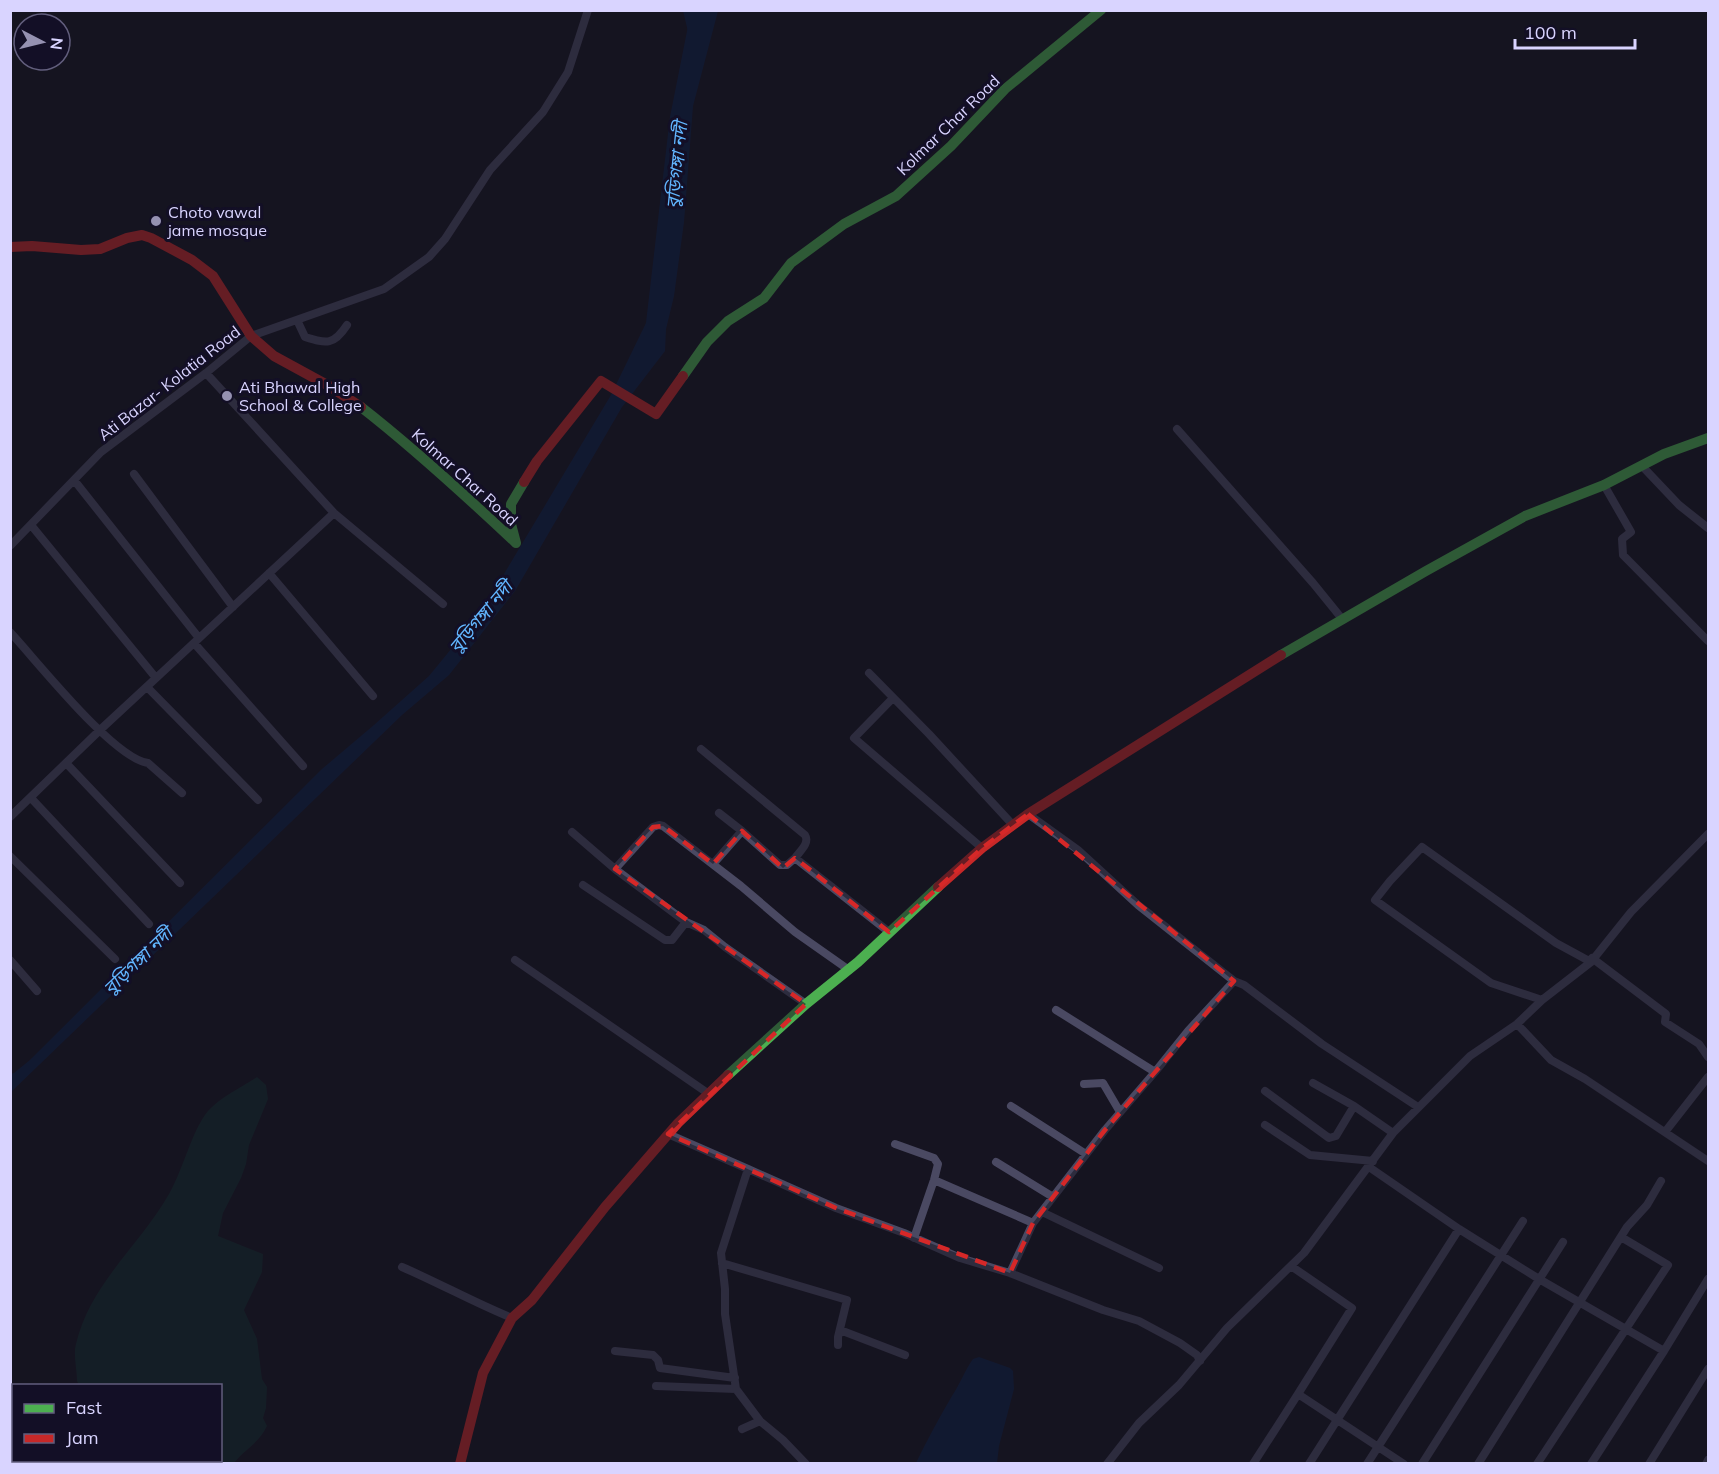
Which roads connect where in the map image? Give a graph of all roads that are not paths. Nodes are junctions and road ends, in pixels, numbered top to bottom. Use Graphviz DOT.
graph roads {
  1 [pos="588,10"];
  2 [pos="1101,10"];
  3 [pos="10,247"];
  4 [pos="297,320"];
  5 [pos="347,325"];
  6 [pos="251,336"];
  7 [pos="206,373"];
  8 [pos="1177,429"];
  9 [pos="1708,438"];
  10 [pos="1641,466"];
  11 [pos="134,474"];
  12 [pos="74,480"];
  13 [pos="1604,485"];
  14 [pos="334,513"];
  15 [pos="31,525"];
  16 [pos="1708,528"];
  17 [pos="10,546"];
  18 [pos="269,573"];
  19 [pos="443,604"];
  20 [pos="233,607"];
  21 [pos="1343,620"];
  22 [pos="10,632"];
  23 [pos="196,641"];
  24 [pos="1708,641"];
  25 [pos="869,673"];
  26 [pos="156,678"];
  27 [pos="147,687"];
  28 [pos="373,696"];
  29 [pos="893,698"];
  30 [pos="100,730"];
  31 [pos="701,749"];
  32 [pos="66,763"];
  33 [pos="303,766"];
  34 [pos="182,793"];
  35 [pos="31,798"];
  36 [pos="258,800"];
  37 [pos="719,813"];
  38 [pos="1028,814"];
  39 [pos="10,818"];
  40 [pos="1012,824"];
  41 [pos="742,831"];
  42 [pos="572,832"];
  43 [pos="1708,834"];
  44 [pos="982,848"];
  45 [pos="10,856"];
  46 [pos="795,858"];
  47 [pos="713,864"];
  48 [pos="615,870"];
  49 [pos="180,883"];
  50 [pos="583,885"];
  51 [pos="686,922"];
  52 [pos="149,924"];
  53 [pos="889,932"];
  54 [pos="115,959"];
  55 [pos="10,960"];
  56 [pos="515,960"];
  57 [pos="1592,960"];
  58 [pos="849,970"];
  59 [pos="1234,981"];
  60 [pos="37,991"];
  61 [pos="1542,1000"];
  62 [pos="806,1004"];
  63 [pos="1056,1010"];
  64 [pos="1517,1024"];
  65 [pos="1708,1057"];
  66 [pos="1155,1072"];
  67 [pos="1708,1077"];
  68 [pos="1313,1083"];
  69 [pos="1084,1084"];
  70 [pos="1265,1091"];
  71 [pos="709,1095"];
  72 [pos="1011,1106"];
  73 [pos="1354,1107"];
  74 [pos="1418,1107"];
  75 [pos="1120,1112"];
  76 [pos="1265,1125"];
  77 [pos="1665,1132"];
  78 [pos="1393,1133"];
  79 [pos="668,1134"];
  80 [pos="895,1144"];
  81 [pos="1086,1154"];
  82 [pos="1708,1161"];
  83 [pos="996,1162"];
  84 [pos="1371,1164"];
  85 [pos="748,1169"];
  86 [pos="934,1180"];
  87 [pos="1661,1181"];
  88 [pos="1053,1197"];
  89 [pos="1042,1212"];
  90 [pos="1523,1221"];
  91 [pos="1033,1223"];
  92 [pos="1460,1229"];
  93 [pos="1621,1237"];
  94 [pos="914,1238"];
  95 [pos="1563,1242"];
  96 [pos="1501,1255"];
  97 [pos="722,1263"];
  98 [pos="1291,1266"];
  99 [pos="402,1267"];
  100 [pos="1160,1268"];
  101 [pos="1010,1273"];
  102 [pos="1539,1279"];
  103 [pos="1708,1279"];
  104 [pos="1580,1302"];
  105 [pos="512,1318"];
  106 [pos="1626,1328"];
  107 [pos="840,1330"];
  108 [pos="838,1346"];
  109 [pos="615,1351"];
  110 [pos="1664,1351"];
  111 [pos="905,1355"];
  112 [pos="1200,1361"];
  113 [pos="1708,1369"];
  114 [pos="735,1378"];
  115 [pos="656,1386"];
  116 [pos="736,1389"];
  117 [pos="1298,1394"];
  118 [pos="1337,1419"];
  119 [pos="760,1421"];
  120 [pos="741,1429"];
  121 [pos="1377,1447"];
  122 [pos="460,1464"];
  123 [pos="806,1464"];
  124 [pos="1107,1464"];
  125 [pos="1253,1464"];
  126 [pos="1309,1464"];
  127 [pos="1367,1464"];
  128 [pos="1404,1464"];
  129 [pos="1422,1464"];
  130 [pos="1478,1464"];
  131 [pos="1537,1464"];
  132 [pos="1591,1464"];
  133 [pos="1649,1464"];
  1 -- 4 [label="street, Ati Bazar- Kolatia Road"];
  2 -- 6 [label="street, Kolmar Char Road"];
  3 -- 6 [label="street"];
  4 -- 5 [label="street"];
  4 -- 6 [label="street, Ati Bazar- Kolatia Road"];
  6 -- 7 [label="street, Ati Bazar- Kolatia Road"];
  7 -- 12 [label="street, Ati Bazar- Kolatia Road"];
  7 -- 14 [label="street"];
  8 -- 21 [label="street"];
  9 -- 10 [label="street"];
  10 -- 13 [label="street"];
  10 -- 16 [label="street"];
  11 -- 20 [label="street"];
  12 -- 15 [label="street, Ati Bazar- Kolatia Road"];
  12 -- 23 [label="street"];
  13 -- 21 [label="street"];
  13 -- 24 [label="street"];
  14 -- 18 [label="street"];
  14 -- 19 [label="street"];
  15 -- 17 [label="street, Ati Bazar- Kolatia Road"];
  15 -- 26 [label="street"];
  18 -- 20 [label="street"];
  18 -- 28 [label="street"];
  20 -- 23 [label="street"];
  21 -- 38 [label="street"];
  22 -- 30 [label="street"];
  23 -- 26 [label="street"];
  23 -- 33 [label="street"];
  25 -- 29 [label="street"];
  26 -- 27 [label="street"];
  27 -- 30 [label="street"];
  27 -- 36 [label="street"];
  29 -- 40 [label="street"];
  29 -- 44 [label="street"];
  30 -- 32 [label="street"];
  30 -- 34 [label="street"];
  31 -- 46 [label="street"];
  32 -- 35 [label="street"];
  32 -- 49 [label="street"];
  35 -- 39 [label="street"];
  35 -- 52 [label="street"];
  37 -- 41 [label="street"];
  38 -- 40 [label="street"];
  38 -- 59 [label="street"];
  40 -- 44 [label="street"];
  41 -- 46 [label="street"];
  41 -- 47 [label="street"];
  42 -- 48 [label="street"];
  43 -- 57 [label="street"];
  44 -- 53 [label="street"];
  45 -- 54 [label="street"];
  46 -- 53 [label="street"];
  47 -- 48 [label="street"];
  47 -- 58 [label="street"];
  48 -- 51 [label="street"];
  50 -- 51 [label="street"];
  51 -- 62 [label="street"];
  53 -- 58 [label="street"];
  55 -- 60 [label="street"];
  56 -- 71 [label="street"];
  57 -- 61 [label="street"];
  57 -- 61 [label="street"];
  57 -- 65 [label="street"];
  58 -- 62 [label="street"];
  59 -- 66 [label="street"];
  59 -- 74 [label="street"];
  61 -- 64 [label="street"];
  62 -- 71 [label="street"];
  63 -- 66 [label="street"];
  64 -- 74 [label="street"];
  64 -- 77 [label="street"];
  66 -- 75 [label="street"];
  67 -- 77 [label="street"];
  68 -- 73 [label="street"];
  69 -- 75 [label="street"];
  70 -- 73 [label="street"];
  71 -- 79 [label="street"];
  72 -- 81 [label="street"];
  73 -- 78 [label="street"];
  74 -- 78 [label="street"];
  75 -- 81 [label="street"];
  76 -- 84 [label="street"];
  77 -- 82 [label="street"];
  78 -- 84 [label="street"];
  79 -- 85 [label="street"];
  79 -- 105 [label="street"];
  80 -- 86 [label="street"];
  81 -- 88 [label="street"];
  83 -- 88 [label="street"];
  84 -- 92 [label="street"];
  84 -- 98 [label="street"];
  85 -- 94 [label="street"];
  85 -- 97 [label="street"];
  86 -- 91 [label="street"];
  86 -- 94 [label="street"];
  87 -- 93 [label="street"];
  88 -- 89 [label="street"];
  89 -- 91 [label="street"];
  89 -- 100 [label="street"];
  90 -- 96 [label="street"];
  91 -- 101 [label="street"];
  92 -- 96 [label="street"];
  92 -- 118 [label="street"];
  93 -- 104 [label="street"];
  93 -- 106 [label="street"];
  94 -- 101 [label="street"];
  95 -- 102 [label="street"];
  96 -- 102 [label="street"];
  96 -- 121 [label="street"];
  97 -- 107 [label="street"];
  97 -- 114 [label="street"];
  98 -- 112 [label="street"];
  98 -- 117 [label="street"];
  99 -- 105 [label="street"];
  101 -- 112 [label="street"];
  102 -- 104 [label="street"];
  102 -- 129 [label="street"];
  103 -- 110 [label="street"];
  104 -- 106 [label="street"];
  104 -- 130 [label="street"];
  105 -- 122 [label="street"];
  106 -- 110 [label="street"];
  106 -- 131 [label="street"];
  107 -- 108 [label="street"];
  107 -- 111 [label="street"];
  109 -- 114 [label="street"];
  110 -- 132 [label="street"];
  112 -- 124 [label="street"];
  113 -- 133 [label="street"];
  114 -- 116 [label="street"];
  115 -- 116 [label="street"];
  116 -- 119 [label="street"];
  117 -- 118 [label="street"];
  117 -- 125 [label="street"];
  118 -- 121 [label="street"];
  118 -- 126 [label="street"];
  119 -- 120 [label="street"];
  119 -- 123 [label="street"];
  121 -- 127 [label="street"];
  121 -- 128 [label="street"];
}
